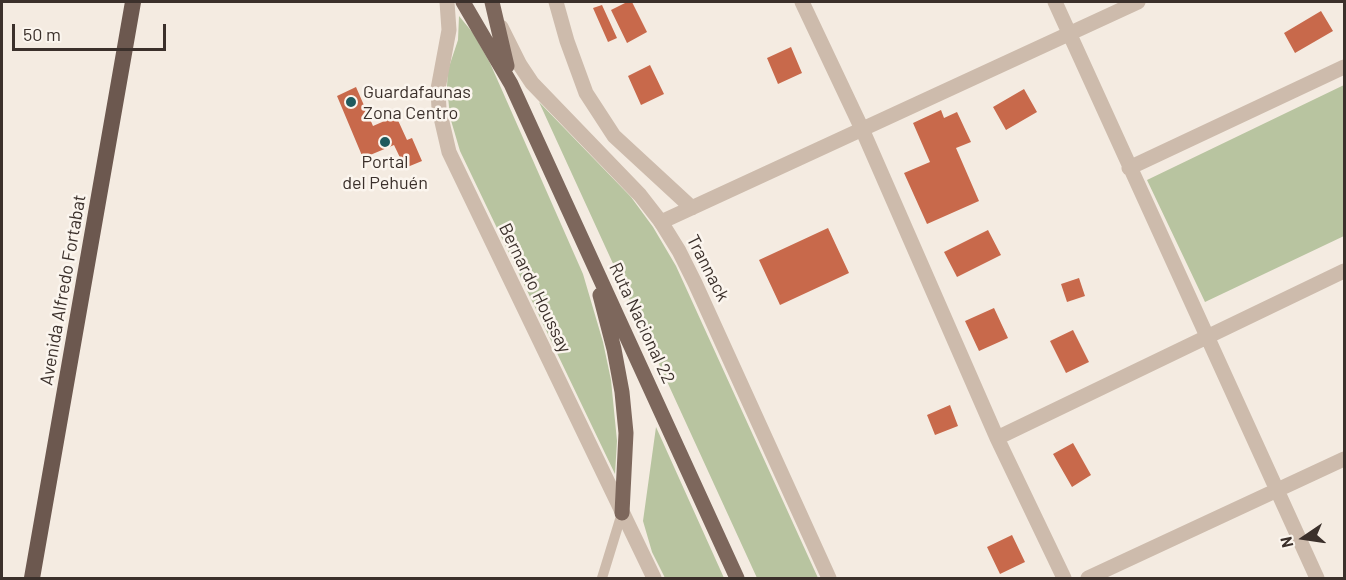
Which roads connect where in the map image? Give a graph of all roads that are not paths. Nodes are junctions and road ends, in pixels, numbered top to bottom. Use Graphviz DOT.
graph roads {
  1 [pos="447,2"];
  2 [pos="463,2"];
  3 [pos="556,2"];
  4 [pos="802,2"];
  5 [pos="1054,2"];
  6 [pos="1138,2"];
  7 [pos="133,4"];
  8 [pos="493,7"];
  9 [pos="1070,33"];
  10 [pos="1344,67"];
  11 [pos="511,84"];
  12 [pos="862,129"];
  13 [pos="1130,168"];
  14 [pos="692,208"];
  15 [pos="661,222"];
  16 [pos="588,251"];
  17 [pos="1344,271"];
  18 [pos="1207,337"];
  19 [pos="997,438"];
  20 [pos="1344,459"];
  21 [pos="1276,491"];
  22 [pos="622,513"];
  23 [pos="32,579"];
  24 [pos="602,579"];
  25 [pos="654,579"];
  26 [pos="737,579"];
  27 [pos="829,579"];
  28 [pos="1064,579"];
  29 [pos="1088,579"];
  30 [pos="1317,579"];
  1 -- 22 [label="street, Bernardo Houssay"];
  2 -- 11 [label="main road, Ruta Nacional 22"];
  3 -- 14 [label="street"];
  4 -- 12 [label="street"];
  5 -- 9 [label="street"];
  6 -- 9 [label="street"];
  7 -- 23 [label="highway, Avenida Alfredo Fortabat"];
  8 -- 11 [label="main road, Ruta Nacional 22"];
  8 -- 15 [label="street, Trannack"];
  9 -- 12 [label="street"];
  9 -- 13 [label="street"];
  10 -- 13 [label="street"];
  11 -- 16 [label="main road, Ruta Nacional 22"];
  12 -- 14 [label="street"];
  12 -- 19 [label="street"];
  13 -- 18 [label="street"];
  14 -- 15 [label="street"];
  15 -- 27 [label="street, Trannack"];
  16 -- 22 [label="main road"];
  16 -- 26 [label="main road, Ruta Nacional 22"];
  17 -- 18 [label="street"];
  18 -- 19 [label="street"];
  18 -- 21 [label="street"];
  19 -- 28 [label="street"];
  20 -- 21 [label="street"];
  21 -- 29 [label="street"];
  21 -- 30 [label="street"];
  22 -- 24 [label="lane"];
  22 -- 25 [label="street, Bernardo Houssay"];
}
